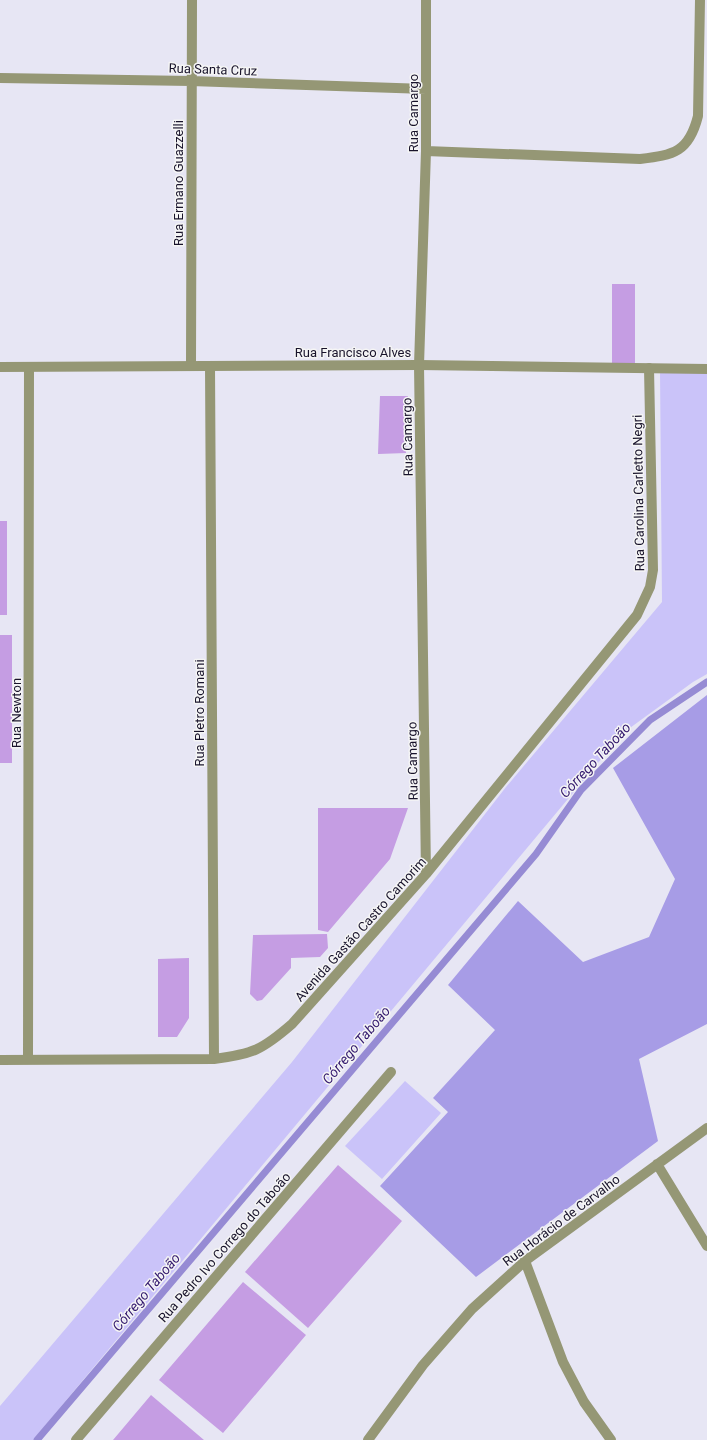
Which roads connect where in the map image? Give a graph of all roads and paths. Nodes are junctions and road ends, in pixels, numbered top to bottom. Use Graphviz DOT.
graph roads {
  1 [pos="192,0"];
  2 [pos="426,0"];
  3 [pos="700,0"];
  4 [pos="0,78"];
  5 [pos="191,81"];
  6 [pos="426,89"];
  7 [pos="426,151"];
  8 [pos="419,365"];
  9 [pos="191,366"];
  10 [pos="210,366"];
  11 [pos="0,367"];
  12 [pos="29,367"];
  13 [pos="649,368"];
  14 [pos="707,370"];
  15 [pos="637,615"];
  16 [pos="426,874"];
  17 [pos="214,1059"];
  18 [pos="0,1060"];
  19 [pos="28,1060"];
  20 [pos="391,1072"];
  21 [pos="707,1128"];
  22 [pos="657,1164"];
  23 [pos="707,1246"];
  24 [pos="525,1261"];
  25 [pos="76,1440"];
  26 [pos="369,1440"];
  27 [pos="611,1440"];
  1 -- 5 [label="street, Rua Ermano Guazzelli"];
  2 -- 6 [label="street, Rua Camargo"];
  3 -- 7 [label="street"];
  4 -- 5 [label="street, Rua Santa Cruz"];
  5 -- 6 [label="street, Rua Santa Cruz"];
  5 -- 9 [label="street, Rua Ermano Guazzelli"];
  6 -- 7 [label="street, Rua Camargo"];
  7 -- 8 [label="street, Rua Camargo"];
  8 -- 10 [label="street, Rua Francisco Alves"];
  8 -- 13 [label="street, Rua Francisco Alves"];
  8 -- 16 [label="street, Rua Camargo"];
  9 -- 10 [label="street, Rua Francisco Alves"];
  9 -- 12 [label="street, Rua Francisco Alves"];
  10 -- 17 [label="street, Rua Pletro Romani"];
  11 -- 12 [label="street, Rua Francisco Alves"];
  12 -- 19 [label="street, Rua Newton"];
  13 -- 14 [label="street, Rua Francisco Alves"];
  13 -- 15 [label="street, Rua Carolina Carletto Negri"];
  15 -- 16 [label="street, Avenida Gastão Castro Camorim"];
  16 -- 17 [label="street, Avenida Gastão Castro Camorim"];
  17 -- 19 [label="street, Avenida Gastão Castro Camorim"];
  18 -- 19 [label="street, Avenida Gastão Castro Camorim"];
  20 -- 25 [label="street, Rua Pedro Ivo Corrego do Taboão"];
  21 -- 22 [label="street, Rua Horácio de Carvalho"];
  22 -- 23 [label="street"];
  22 -- 24 [label="street, Rua Horácio de Carvalho"];
  24 -- 26 [label="street, Rua Horácio de Carvalho"];
  24 -- 27 [label="street"];
}
